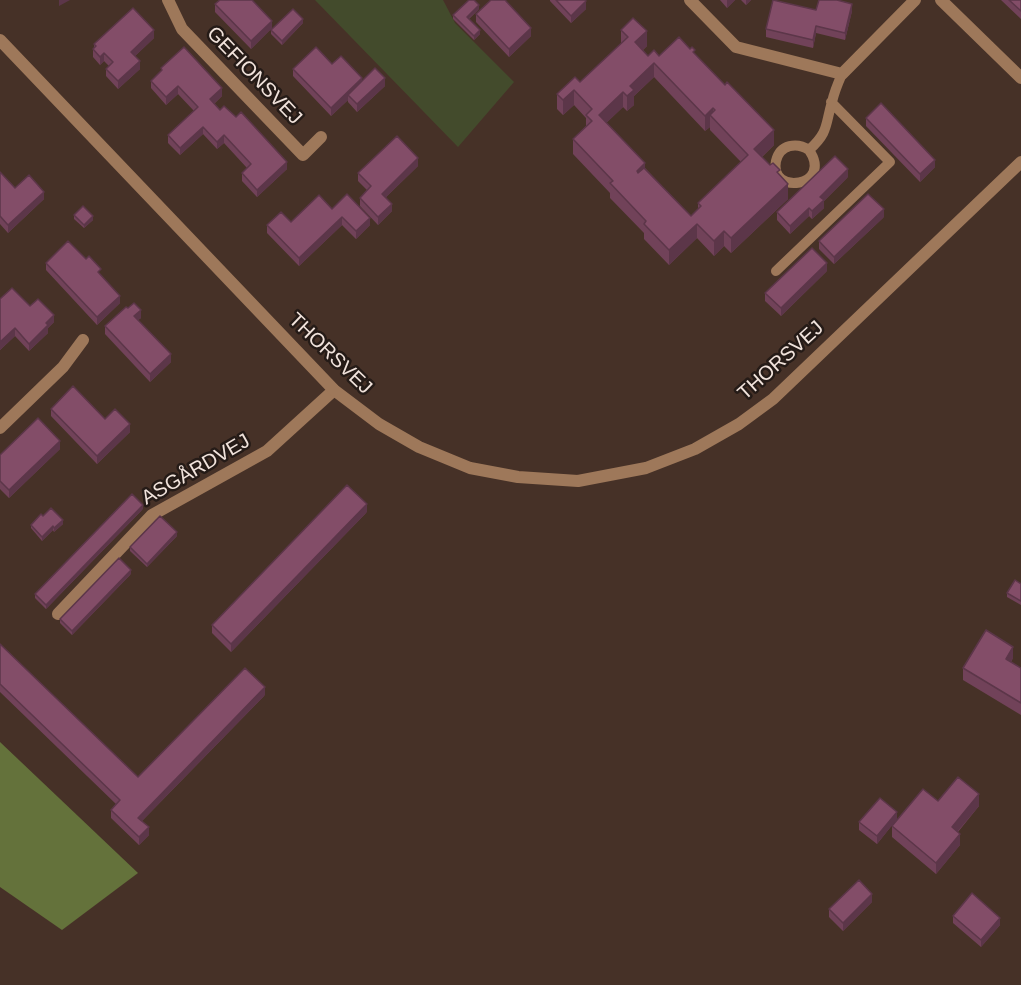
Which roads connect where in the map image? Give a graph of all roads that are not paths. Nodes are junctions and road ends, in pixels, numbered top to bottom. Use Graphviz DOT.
graph roads {
  1 [pos="168,0"];
  2 [pos="690,0"];
  3 [pos="915,0"];
  4 [pos="941,0"];
  5 [pos="0,40"];
  6 [pos="842,74"];
  7 [pos="1021,78"];
  8 [pos="831,102"];
  9 [pos="321,137"];
  10 [pos="809,150"];
  11 [pos="1021,162"];
  12 [pos="776,271"];
  13 [pos="83,340"];
  14 [pos="334,390"];
  15 [pos="0,428"];
  16 [pos="58,614"];
  1 -- 9 [label="street, GEFIONSVEJ"];
  2 -- 6 [label="street"];
  3 -- 6 [label="street"];
  4 -- 7 [label="street"];
  5 -- 14 [label="street, THORSVEJ"];
  6 -- 8 [label="lane"];
  8 -- 10 [label="lane"];
  8 -- 12 [label="lane"];
  11 -- 14 [label="street, THORSVEJ"];
  13 -- 15 [label="street"];
  14 -- 16 [label="street, ASGÅRDVEJ"];
}
